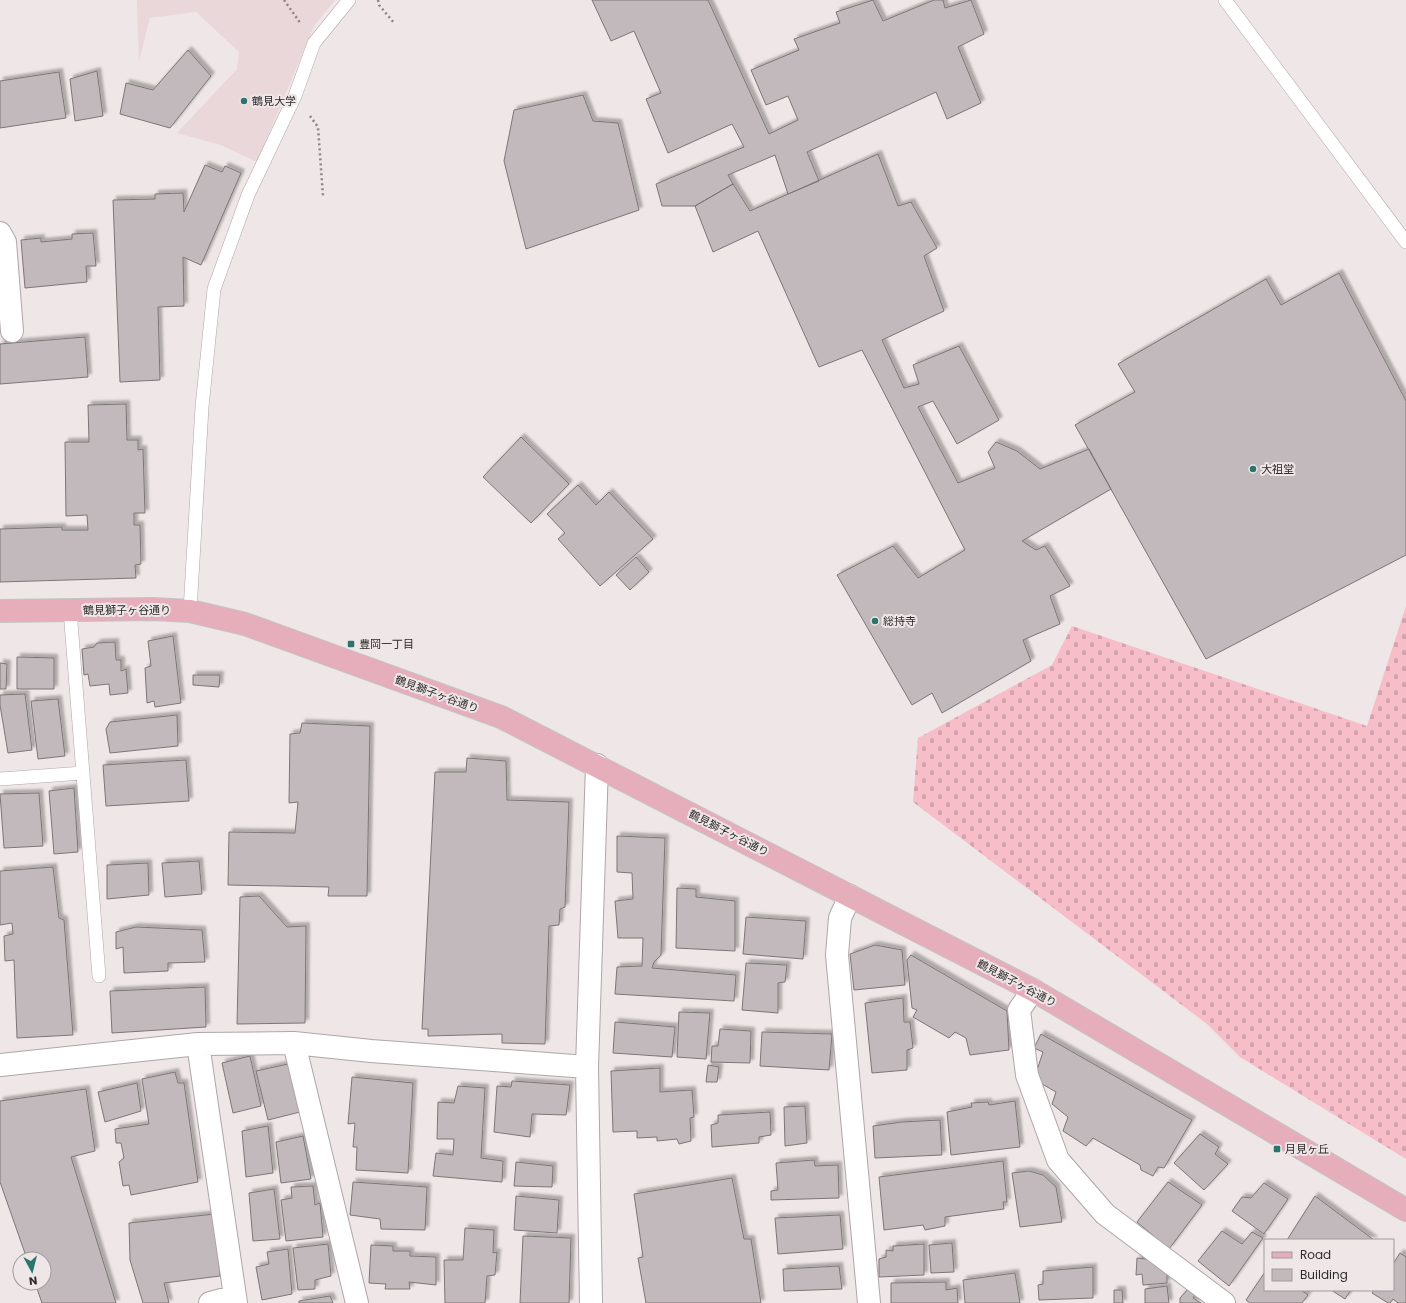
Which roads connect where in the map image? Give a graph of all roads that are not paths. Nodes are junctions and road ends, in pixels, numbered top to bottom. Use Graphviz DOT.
graph roads {
  1 [pos="350,0"];
  2 [pos="1225,0"];
  3 [pos="0,233"];
  4 [pos="1406,242"];
  5 [pos="12,331"];
  6 [pos="70,610"];
  7 [pos="0,611"];
  8 [pos="190,611"];
  9 [pos="597,765"];
  10 [pos="83,773"];
  11 [pos="0,779"];
  12 [pos="850,896"];
  13 [pos="99,976"];
  14 [pos="1033,990"];
  15 [pos="294,1043"];
  16 [pos="198,1044"];
  17 [pos="0,1065"];
  18 [pos="587,1067"];
  19 [pos="1406,1210"];
  20 [pos="236,1299"];
  21 [pos="210,1303"];
  22 [pos="357,1303"];
  23 [pos="591,1303"];
  24 [pos="869,1303"];
  25 [pos="1224,1303"];
  1 -- 8 [label="lane"];
  2 -- 4 [label="lane"];
  3 -- 5 [label="street"];
  6 -- 7 [label="main road, 鶴見獅子ヶ谷通り"];
  6 -- 8 [label="main road, 鶴見獅子ヶ谷通り"];
  6 -- 10 [label="lane"];
  8 -- 9 [label="main road, 鶴見獅子ヶ谷通り"];
  9 -- 12 [label="main road, 鶴見獅子ヶ谷通り"];
  9 -- 18 [label="street"];
  10 -- 11 [label="lane"];
  10 -- 13 [label="lane"];
  12 -- 14 [label="main road, 鶴見獅子ヶ谷通り"];
  12 -- 24 [label="street"];
  14 -- 19 [label="main road, 鶴見獅子ヶ谷通り"];
  14 -- 25 [label="street"];
  15 -- 16 [label="street"];
  15 -- 18 [label="street"];
  15 -- 22 [label="street"];
  16 -- 17 [label="street"];
  16 -- 20 [label="street"];
  18 -- 23 [label="street"];
  20 -- 21 [label="street"];
}
